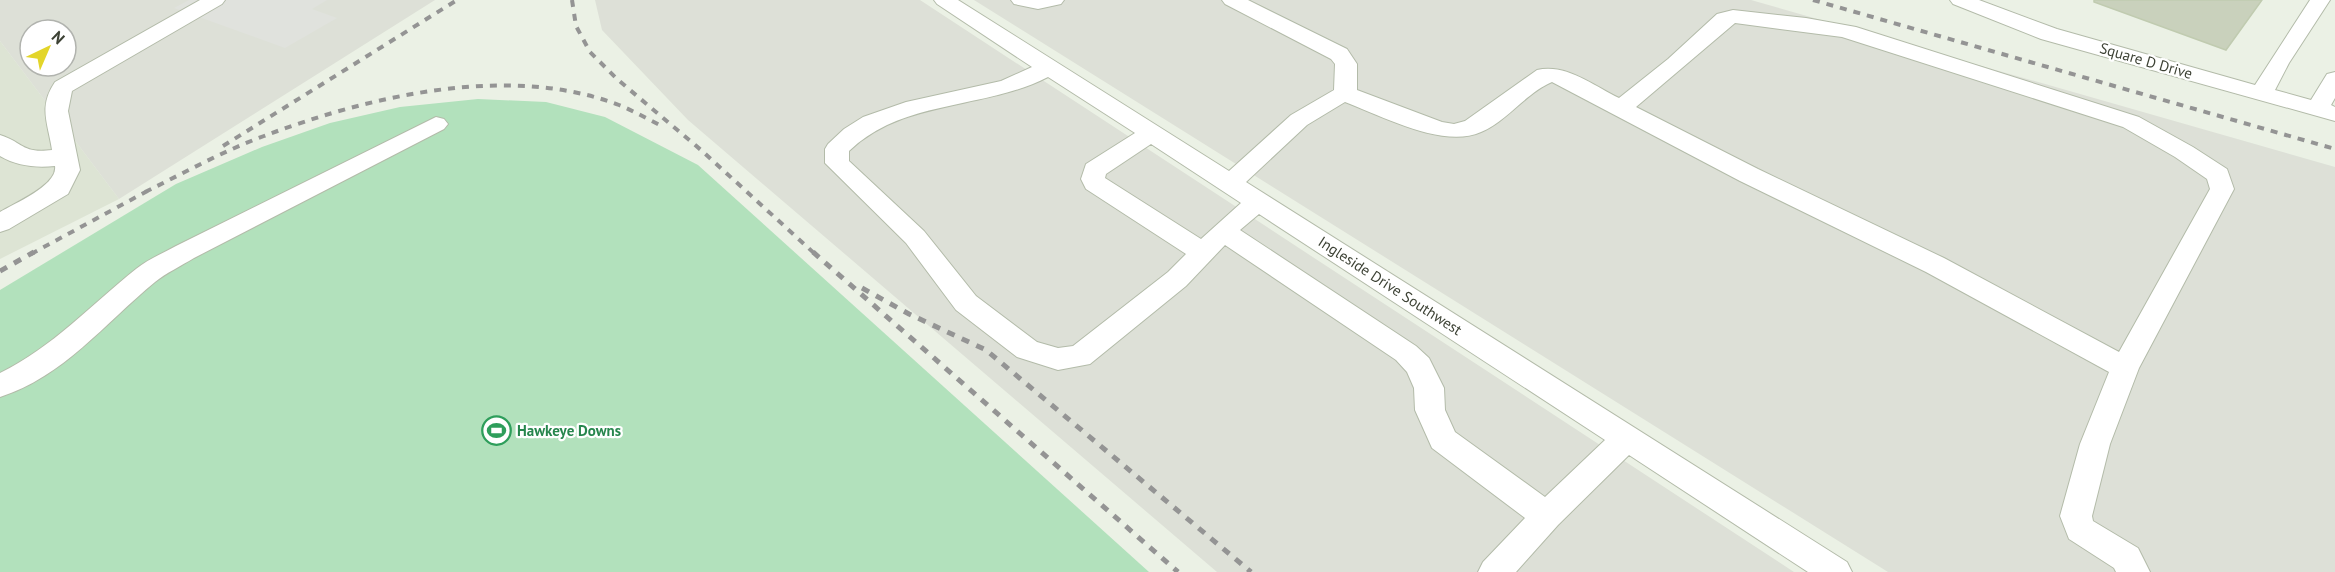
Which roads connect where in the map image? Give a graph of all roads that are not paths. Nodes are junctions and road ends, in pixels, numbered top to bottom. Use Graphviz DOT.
graph roads {
  1 [pos="215,0"];
  2 [pos="944,0"];
  3 [pos="1021,0"];
  4 [pos="1054,0"];
  5 [pos="1232,0"];
  6 [pos="1960,0"];
  7 [pos="2320,0"];
  8 [pos="1049,67"];
  9 [pos="2335,78"];
  10 [pos="2262,93"];
  11 [pos="1345,94"];
  12 [pos="1621,108"];
  13 [pos="2326,111"];
  14 [pos="436,124"];
  15 [pos="1152,133"];
  16 [pos="0,143"];
  17 [pos="65,156"];
  18 [pos="1230,184"];
  19 [pos="1258,202"];
  20 [pos="0,223"];
  21 [pos="1224,232"];
  22 [pos="1204,253"];
  23 [pos="2125,368"];
  24 [pos="0,386"];
  25 [pos="1626,438"];
  26 [pos="1547,516"];
  27 [pos="1495,572"];
  28 [pos="1835,572"];
  29 [pos="2133,572"];
  1 -- 17 [label="street"];
  2 -- 8 [label="street, Ingleside Drive Southwest"];
  3 -- 4 [label="street"];
  5 -- 11 [label="street"];
  6 -- 10 [label="street, Square D Drive"];
  7 -- 10 [label="street"];
  8 -- 15 [label="street, Ingleside Drive Southwest"];
  8 -- 22 [label="street"];
  9 -- 13 [label="street"];
  10 -- 13 [label="street, Square D Drive"];
  11 -- 12 [label="street"];
  11 -- 18 [label="street"];
  12 -- 23 [label="street"];
  12 -- 23 [label="street"];
  14 -- 24 [label="street"];
  15 -- 18 [label="street, Ingleside Drive Southwest"];
  15 -- 22 [label="street"];
  16 -- 17 [label="street"];
  17 -- 20 [label="street"];
  18 -- 19 [label="street, Ingleside Drive Southwest"];
  19 -- 21 [label="street"];
  19 -- 25 [label="street, Ingleside Drive Southwest"];
  21 -- 22 [label="street"];
  21 -- 26 [label="street"];
  23 -- 29 [label="street"];
  25 -- 26 [label="street"];
  25 -- 28 [label="street, Ingleside Drive Southwest"];
  26 -- 27 [label="street"];
}
